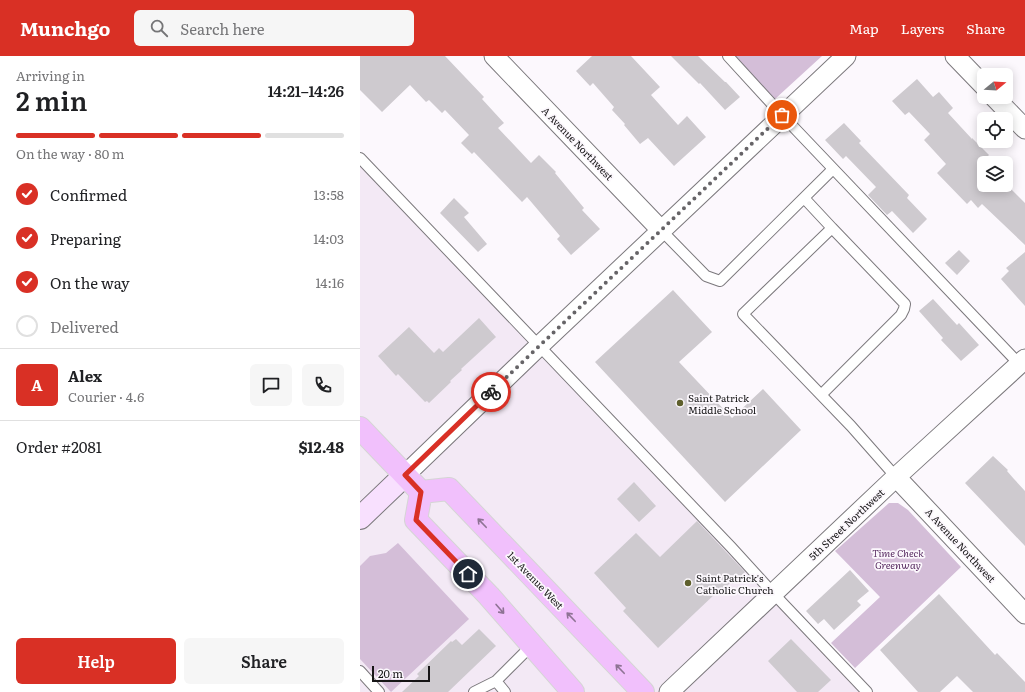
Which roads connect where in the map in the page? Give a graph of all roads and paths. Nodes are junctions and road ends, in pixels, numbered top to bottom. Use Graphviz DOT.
graph roads {
  1 [pos="494,56"];
  2 [pos="728,56"];
  3 [pos="846,56"];
  4 [pos="956,56"];
  5 [pos="977,78"];
  6 [pos="1001,104"];
  7 [pos="782,115"];
  8 [pos="1025,129"];
  9 [pos="360,158"];
  10 [pos="833,169"];
  11 [pos="804,198"];
  12 [pos="832,228"];
  13 [pos="661,230"];
  14 [pos="539,346"];
  15 [pos="1023,364"];
  16 [pos="821,395"];
  17 [pos="360,428"];
  18 [pos="405,475"];
  19 [pos="896,477"];
  20 [pos="421,492"];
  21 [pos="360,518"];
  22 [pos="773,593"];
  23 [pos="1025,614"];
  24 [pos="532,645"];
  25 [pos="360,672"];
  26 [pos="496,681"];
  27 [pos="379,692"];
  28 [pos="474,692"];
  29 [pos="505,692"];
  30 [pos="573,692"];
  31 [pos="643,692"];
  32 [pos="669,692"];
  33 [pos="867,692"];
  1 -- 13 [label="street, A Avenue Northwest"];
  2 -- 7 [label="lane"];
  3 -- 7 [label="street"];
  4 -- 5 [label="street"];
  6 -- 8 [label="street"];
  7 -- 10 [label="lane"];
  7 -- 13 [label="street"];
  9 -- 14 [label="lane"];
  10 -- 11 [label="lane"];
  10 -- 15 [label="lane"];
  11 -- 12 [label="lane"];
  11 -- 13 [label="lane"];
  12 -- 16 [label="lane"];
  12 -- 16 [label="lane"];
  13 -- 14 [label="street"];
  14 -- 18 [label="street"];
  14 -- 22 [label="lane"];
  15 -- 19 [label="street, 5th Street Northwest"];
  16 -- 19 [label="lane"];
  17 -- 18 [label="main road"];
  18 -- 20 [label="main road"];
  18 -- 21 [label="main road"];
  19 -- 22 [label="street, 5th Street Northwest"];
  19 -- 23 [label="street, A Avenue Northwest"];
  20 -- 24 [label="main road, one-way"];
  31 -- 20 [label="main road, 1st Avenue West, one-way"];
  22 -- 32 [label="street, 5th Street Northwest"];
  22 -- 33 [label="lane"];
  24 -- 26 [label="lane"];
  24 -- 30 [label="main road"];
  25 -- 27 [label="lane"];
  26 -- 28 [label="lane"];
  26 -- 29 [label="lane"];
}
